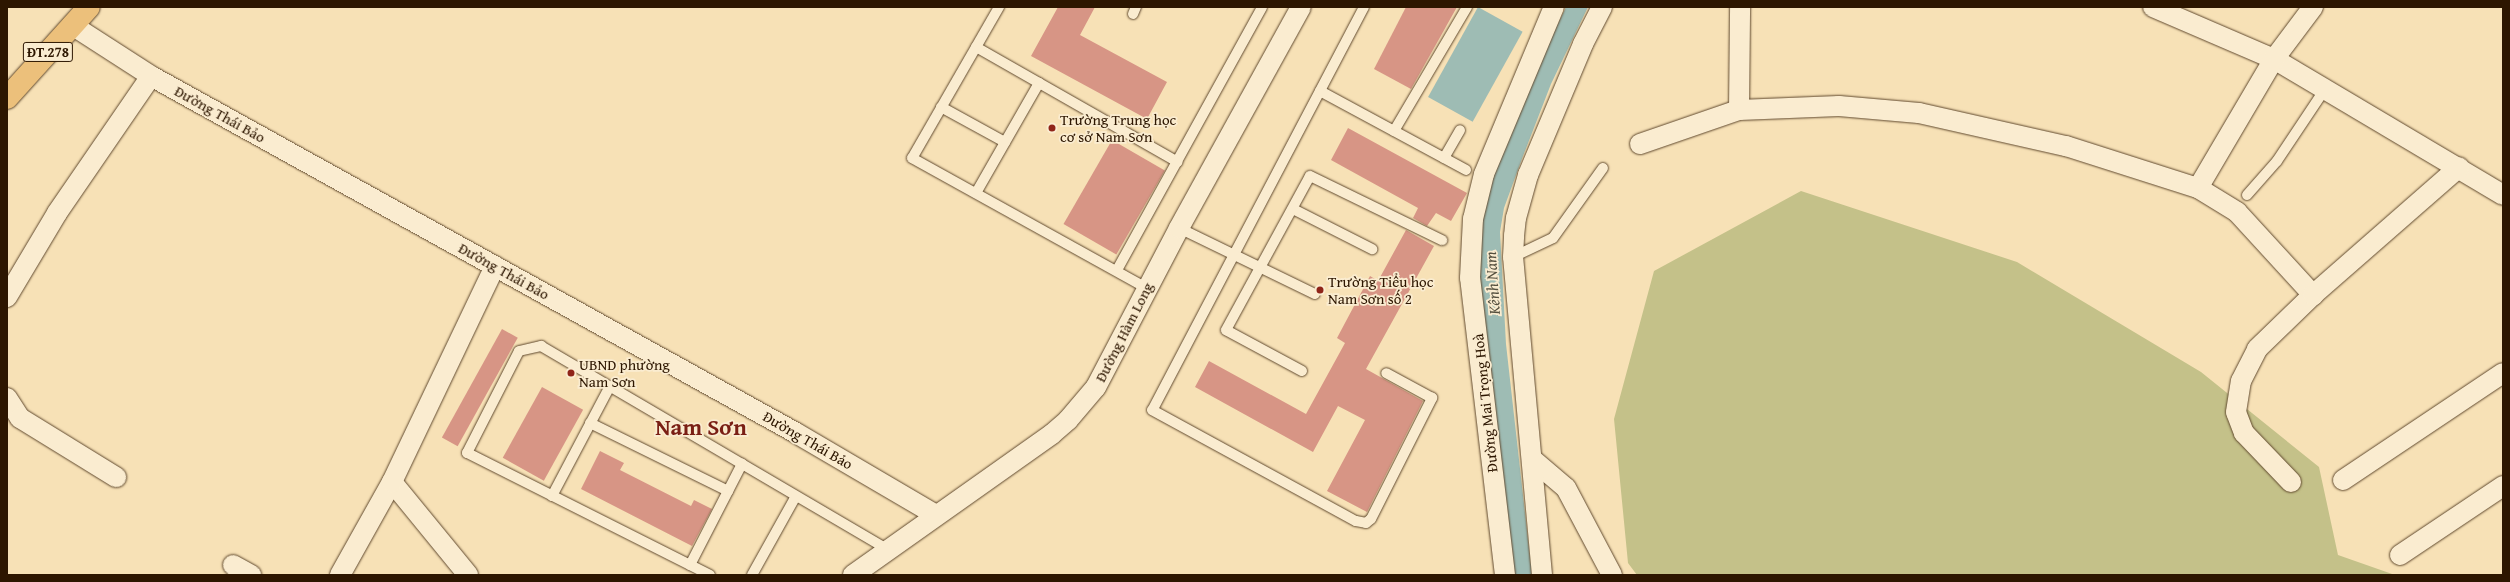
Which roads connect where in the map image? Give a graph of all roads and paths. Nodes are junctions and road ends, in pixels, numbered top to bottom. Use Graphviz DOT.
graph roads {
  1 [pos="89,7"];
  2 [pos="999,7"];
  3 [pos="1262,7"];
  4 [pos="1301,7"];
  5 [pos="1364,7"];
  6 [pos="1468,7"];
  7 [pos="1554,7"];
  8 [pos="1602,7"];
  9 [pos="1740,7"];
  10 [pos="2153,7"];
  11 [pos="2314,7"];
  12 [pos="72,25"];
  13 [pos="976,47"];
  14 [pos="2274,59"];
  15 [pos="151,76"];
  16 [pos="1039,83"];
  17 [pos="10,87"];
  18 [pos="2325,89"];
  19 [pos="1320,90"];
  20 [pos="941,107"];
  21 [pos="1739,110"];
  22 [pos="1460,130"];
  23 [pos="1394,132"];
  24 [pos="1005,142"];
  25 [pos="1640,144"];
  26 [pos="1444,158"];
  27 [pos="1178,162"];
  28 [pos="2459,167"];
  29 [pos="1603,168"];
  30 [pos="1466,170"];
  31 [pos="2198,188"];
  32 [pos="976,193"];
  33 [pos="2247,195"];
  34 [pos="2503,195"];
  35 [pos="1292,209"];
  36 [pos="1179,228"];
  37 [pos="1442,240"];
  38 [pos="1372,249"];
  39 [pos="1233,254"];
  40 [pos="1513,257"];
  41 [pos="495,266"];
  42 [pos="1261,268"];
  43 [pos="1117,270"];
  44 [pos="1147,288"];
  45 [pos="1315,294"];
  46 [pos="2313,295"];
  47 [pos="7,296"];
  48 [pos="1302,371"];
  49 [pos="1386,373"];
  50 [pos="2503,373"];
  51 [pos="610,386"];
  52 [pos="7,398"];
  53 [pos="590,423"];
  54 [pos="1533,460"];
  55 [pos="742,464"];
  56 [pos="116,477"];
  57 [pos="2343,480"];
  58 [pos="392,482"];
  59 [pos="2291,482"];
  60 [pos="2503,486"];
  61 [pos="728,491"];
  62 [pos="552,496"];
  63 [pos="796,496"];
  64 [pos="936,515"];
  65 [pos="890,551"];
  66 [pos="2400,555"];
  67 [pos="233,564"];
  68 [pos="690,565"];
  69 [pos="251,575"];
  70 [pos="340,575"];
  71 [pos="468,575"];
  72 [pos="710,575"];
  73 [pos="752,575"];
  74 [pos="853,575"];
  75 [pos="1505,575"];
  76 [pos="1542,575"];
  77 [pos="1612,575"];
  1 -- 12 [label="main road, ĐT.278"];
  2 -- 13 [label="lane"];
  3 -- 27 [label="lane"];
  4 -- 36 [label="street, Đường Hàm Long"];
  5 -- 19 [label="lane"];
  6 -- 23 [label="lane"];
  7 -- 75 [label="street, Đường Mai Trọng Hoà"];
  8 -- 40 [label="street"];
  9 -- 21 [label="street"];
  10 -- 14 [label="street"];
  11 -- 14 [label="street"];
  12 -- 15 [label="street, Đường Thái Bảo"];
  12 -- 17 [label="main road, ĐT.278"];
  13 -- 16 [label="lane"];
  13 -- 20 [label="lane"];
  14 -- 18 [label="street"];
  14 -- 31 [label="street"];
  15 -- 41 [label="street, Đường Thái Bảo"];
  15 -- 47 [label="street"];
  16 -- 24 [label="lane"];
  16 -- 27 [label="lane"];
  18 -- 28 [label="street"];
  18 -- 33 [label="lane"];
  19 -- 23 [label="lane"];
  19 -- 39 [label="lane"];
  20 -- 24 [label="lane"];
  20 -- 32 [label="lane"];
  21 -- 25 [label="street"];
  21 -- 31 [label="street"];
  22 -- 26 [label="lane"];
  23 -- 26 [label="lane"];
  24 -- 32 [label="lane"];
  26 -- 30 [label="lane"];
  27 -- 43 [label="lane"];
  28 -- 34 [label="street"];
  28 -- 46 [label="street"];
  29 -- 40 [label="lane"];
  31 -- 46 [label="street"];
  32 -- 43 [label="lane"];
  35 -- 37 [label="lane"];
  35 -- 38 [label="lane"];
  35 -- 42 [label="lane"];
  36 -- 39 [label="lane"];
  36 -- 44 [label="street, Đường Hàm Long"];
  39 -- 42 [label="lane"];
  39 -- 49 [label="lane"];
  40 -- 54 [label="street"];
  41 -- 58 [label="street"];
  41 -- 64 [label="street, Đường Thái Bảo"];
  42 -- 45 [label="lane"];
  42 -- 48 [label="lane"];
  43 -- 44 [label="lane"];
  44 -- 64 [label="street, Đường Hàm Long"];
  46 -- 59 [label="street"];
  50 -- 57 [label="street"];
  51 -- 53 [label="lane"];
  51 -- 55 [label="lane"];
  51 -- 62 [label="lane"];
  52 -- 56 [label="street"];
  53 -- 61 [label="lane"];
  53 -- 62 [label="lane"];
  54 -- 76 [label="street"];
  54 -- 77 [label="street"];
  55 -- 61 [label="lane"];
  55 -- 63 [label="lane"];
  58 -- 70 [label="street"];
  58 -- 71 [label="street"];
  60 -- 66 [label="street"];
  61 -- 68 [label="lane"];
  62 -- 68 [label="lane"];
  63 -- 65 [label="lane"];
  63 -- 73 [label="lane"];
  64 -- 65 [label="street, Đường Hàm Long"];
  65 -- 74 [label="street, Đường Hàm Long"];
  67 -- 69 [label="street"];
  68 -- 72 [label="lane"];
}
